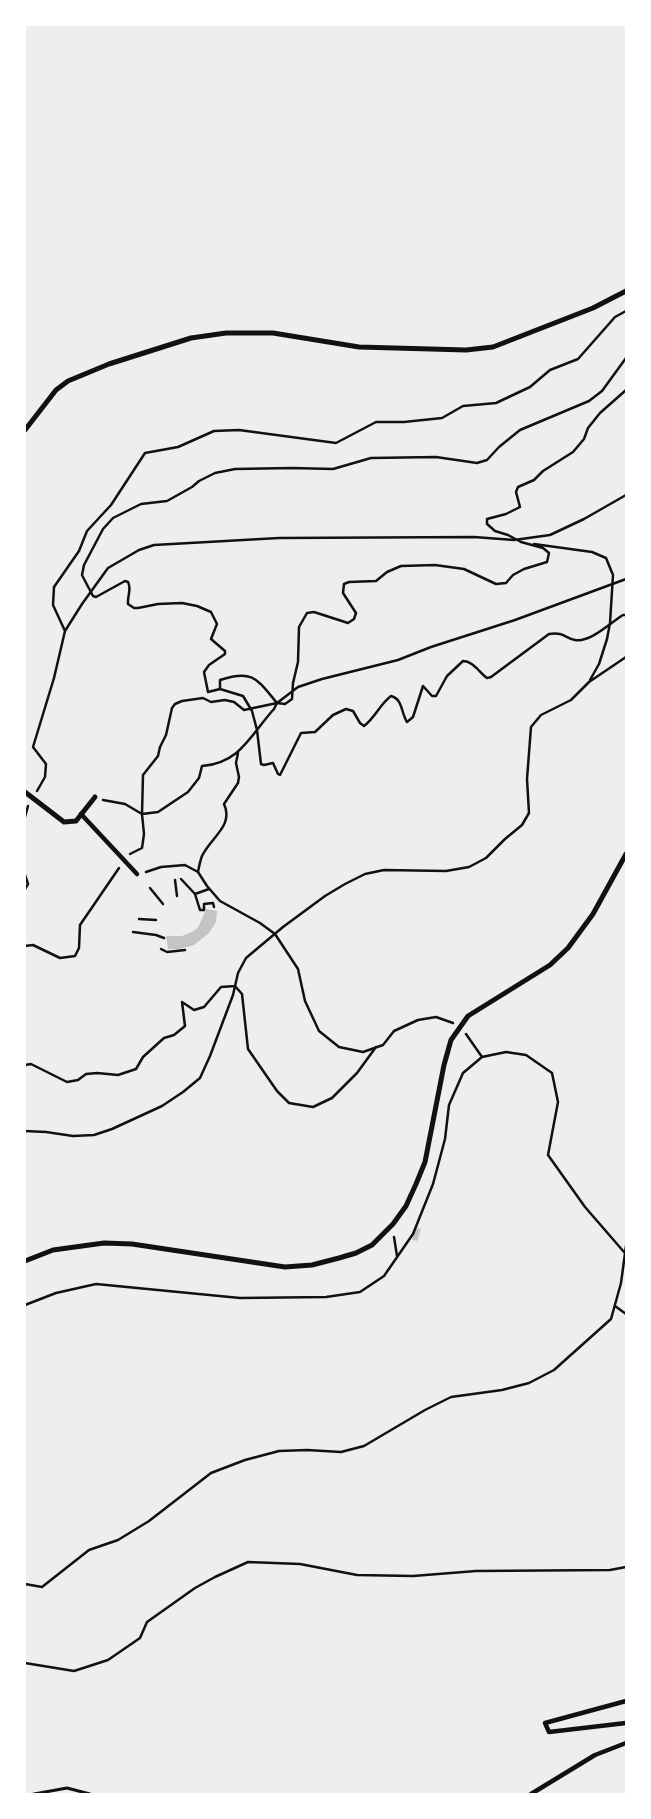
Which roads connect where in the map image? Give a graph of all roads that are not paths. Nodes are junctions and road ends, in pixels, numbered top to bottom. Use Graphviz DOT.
graph roads {
  1 [pos="626,291"];
  2 [pos="25,430"];
  3 [pos="25,792"];
  4 [pos="95,797"];
  5 [pos="82,814"];
  6 [pos="626,854"];
  7 [pos="138,874"];
  8 [pos="25,1262"];
  9 [pos="626,1701"];
  10 [pos="626,1723"];
  11 [pos="626,1743"];
  12 [pos="34,1794"];
  13 [pos="90,1794"];
  14 [pos="531,1794"];
  1 -- 2 [label="street"];
  3 -- 5 [label="street"];
  4 -- 5 [label="street"];
  5 -- 7 [label="street"];
  6 -- 8 [label="street"];
  9 -- 10 [label="street"];
  11 -- 14 [label="street"];
  12 -- 13 [label="lane"];
}
